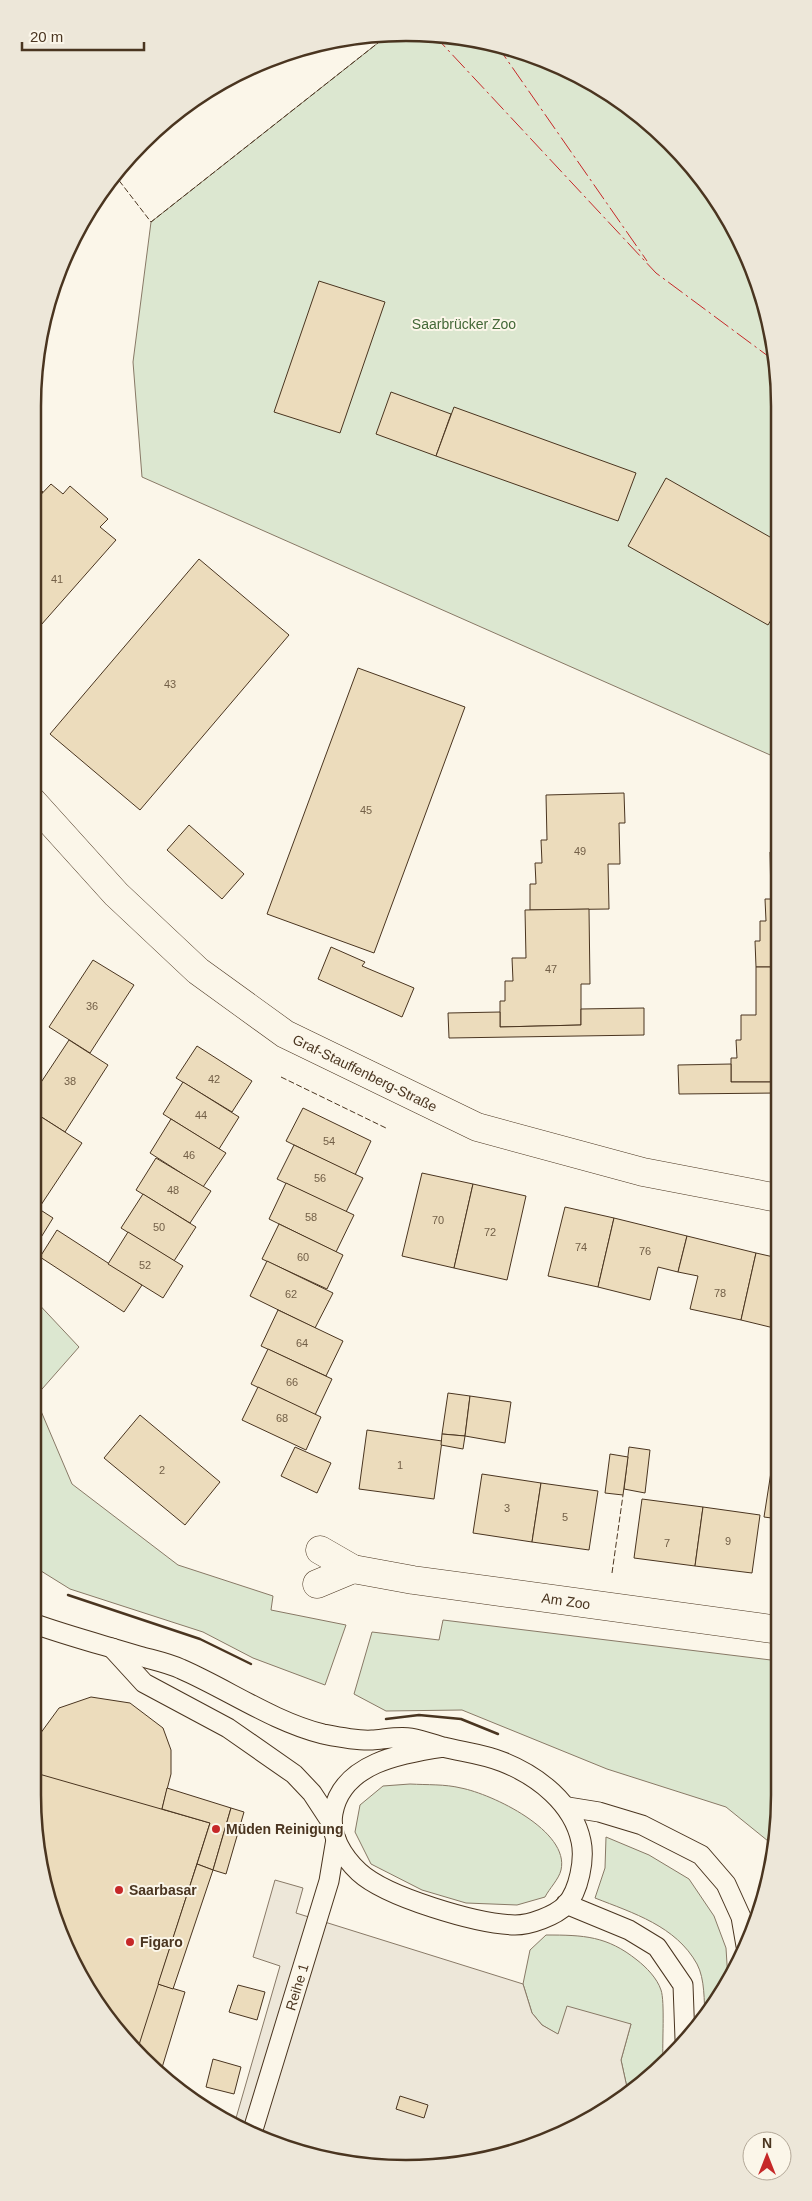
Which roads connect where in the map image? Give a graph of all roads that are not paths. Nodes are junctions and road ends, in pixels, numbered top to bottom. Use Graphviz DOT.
graph roads {
  1 [pos="41,811"];
  2 [pos="771,1197"];
  3 [pos="320,1550"];
  4 [pos="353,1569"];
  5 [pos="317,1584"];
  6 [pos="41,1626"];
  7 [pos="771,1629"];
  8 [pos="111,1647"];
  9 [pos="444,1747"];
  10 [pos="568,1808"];
  11 [pos="334,1830"];
  12 [pos="566,1904"];
  13 [pos="744,1933"];
  14 [pos="685,2029"];
  15 [pos="254,2126"];
  1 -- 2 [label="street, Graf-Stauffenberg-Straße"];
  3 -- 4 [label="street, Am Zoo"];
  4 -- 5 [label="street"];
  4 -- 7 [label="street, Am Zoo"];
  6 -- 8 [label="lane"];
  8 -- 9 [label="lane"];
  8 -- 11 [label="lane"];
  9 -- 10 [label="lane"];
  9 -- 11 [label="lane, Reihe 1"];
  10 -- 12 [label="lane"];
  10 -- 13 [label="lane"];
  11 -- 12 [label="lane"];
  11 -- 15 [label="lane, Reihe 1"];
  12 -- 14 [label="lane"];
}
